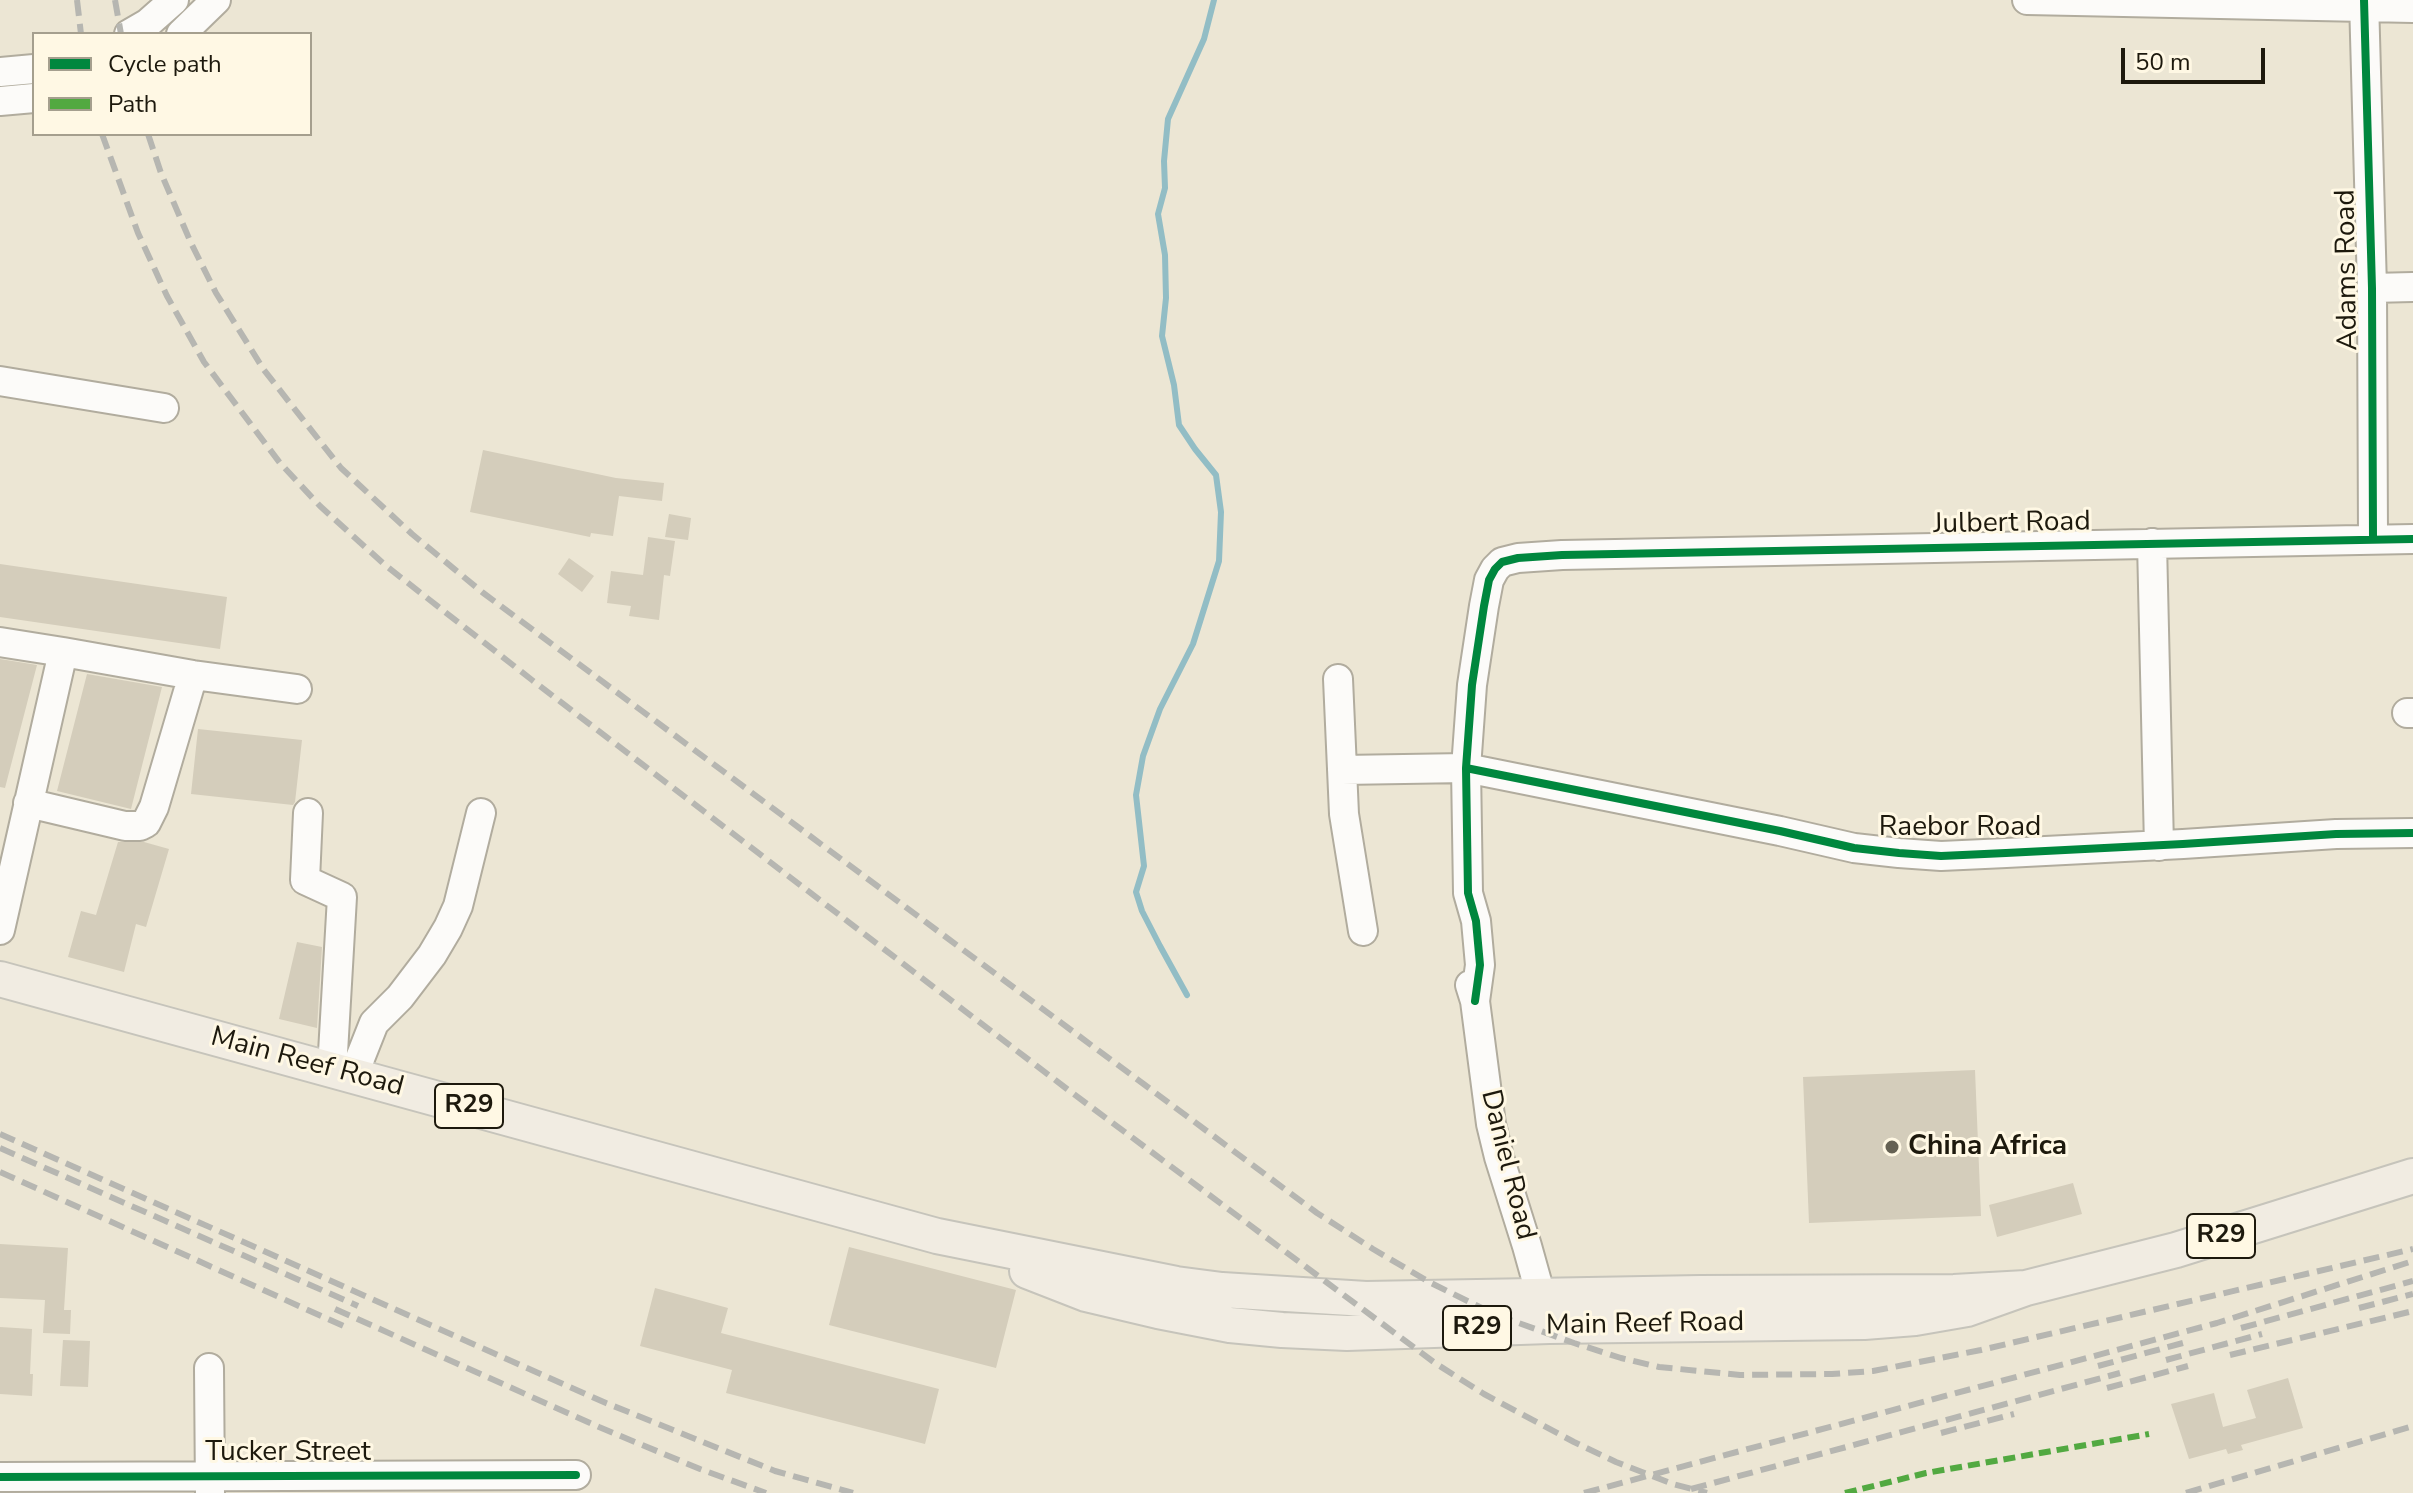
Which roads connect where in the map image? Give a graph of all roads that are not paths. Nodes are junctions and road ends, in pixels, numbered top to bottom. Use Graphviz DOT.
graph roads {
  1 [pos="174,0"];
  2 [pos="216,0"];
  3 [pos="2027,0"];
  4 [pos="2364,3"];
  5 [pos="2413,8"];
  6 [pos="138,28"];
  7 [pos="183,32"];
  8 [pos="32,69"];
  9 [pos="0,72"];
  10 [pos="32,98"];
  11 [pos="0,101"];
  12 [pos="2413,287"];
  13 [pos="2372,288"];
  14 [pos="0,381"];
  15 [pos="164,408"];
  16 [pos="2373,539"];
  17 [pos="2413,539"];
  18 [pos="2152,543"];
  19 [pos="1651,553"];
  20 [pos="0,642"];
  21 [pos="63,652"];
  22 [pos="193,675"];
  23 [pos="1338,679"];
  24 [pos="297,689"];
  25 [pos="1466,768"];
  26 [pos="1342,770"];
  27 [pos="17,813"];
  28 [pos="308,813"];
  29 [pos="481,813"];
  30 [pos="2413,833"];
  31 [pos="2159,846"];
  32 [pos="0,930"];
  33 [pos="1363,931"];
  34 [pos="0,979"];
  35 [pos="342,1073"];
  36 [pos="2413,1176"];
  37 [pos="1545,1311"];
  38 [pos="209,1368"];
  39 [pos="576,1475"];
  40 [pos="0,1477"];
  41 [pos="210,1484"];
  42 [pos="443,1484"];
  1 -- 6 [label="street"];
  2 -- 7 [label="street"];
  3 -- 4 [label="street"];
  4 -- 5 [label="street"];
  4 -- 13 [label="street, Adams Road"];
  8 -- 9 [label="street"];
  10 -- 11 [label="street"];
  12 -- 13 [label="street"];
  13 -- 16 [label="street, Adams Road"];
  14 -- 15 [label="street"];
  16 -- 17 [label="street, Julbert Road"];
  16 -- 18 [label="street, Julbert Road"];
  18 -- 19 [label="street, Julbert Road"];
  18 -- 31 [label="street"];
  19 -- 25 [label="street, Daniel Road"];
  20 -- 21 [label="street"];
  21 -- 22 [label="street"];
  21 -- 27 [label="street"];
  22 -- 24 [label="street"];
  22 -- 27 [label="street"];
  23 -- 26 [label="street"];
  25 -- 26 [label="street, Raebor Road"];
  25 -- 31 [label="street, Raebor Road"];
  25 -- 37 [label="street, Daniel Road"];
  26 -- 33 [label="street"];
  27 -- 32 [label="street"];
  28 -- 35 [label="street"];
  29 -- 35 [label="street"];
  30 -- 31 [label="street, Raebor Road"];
  34 -- 35 [label="main road, Main Reef Road / R29"];
  35 -- 37 [label="main road, Main Reef Road / R29"];
  36 -- 37 [label="main road, Main Reef Road / R29"];
  38 -- 41 [label="street"];
  39 -- 42 [label="street, Tucker Street"];
  40 -- 41 [label="street, Tucker Street"];
  41 -- 42 [label="street, Tucker Street"];
}
